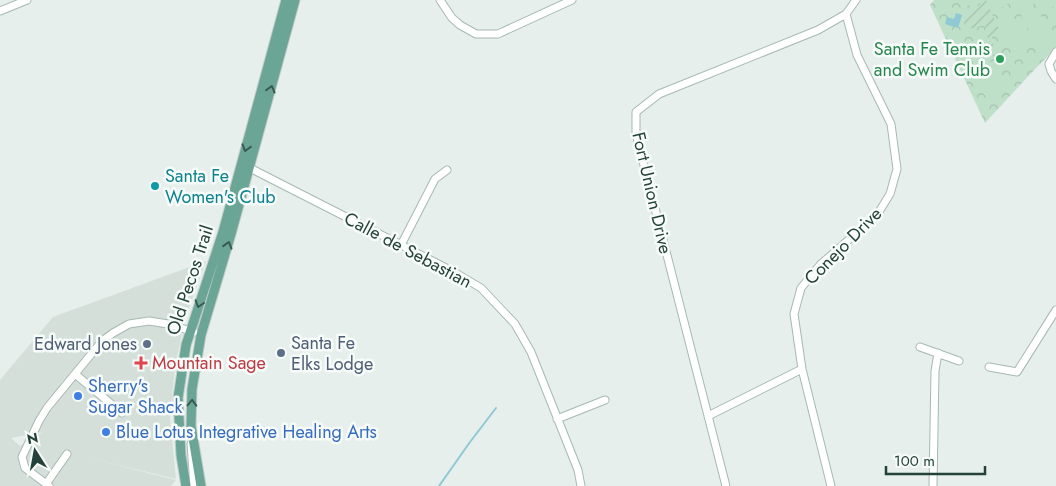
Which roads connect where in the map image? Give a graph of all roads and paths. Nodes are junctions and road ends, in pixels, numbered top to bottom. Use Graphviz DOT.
graph roads {
  1 [pos="27,0"];
  2 [pos="286,0"];
  3 [pos="296,0"];
  4 [pos="440,0"];
  5 [pos="572,0"];
  6 [pos="856,0"];
  7 [pos="0,11"];
  8 [pos="846,14"];
  9 [pos="1056,52"];
  10 [pos="1056,79"];
  11 [pos="245,166"];
  12 [pos="447,170"];
  13 [pos="401,245"];
  14 [pos="1056,310"];
  15 [pos="190,331"];
  16 [pos="201,335"];
  17 [pos="920,347"];
  18 [pos="938,353"];
  19 [pos="959,361"];
  20 [pos="989,367"];
  21 [pos="802,369"];
  22 [pos="75,374"];
  23 [pos="605,400"];
  24 [pos="122,413"];
  25 [pos="708,416"];
  26 [pos="557,419"];
  27 [pos="191,426"];
  28 [pos="67,454"];
  29 [pos="47,485"];
  30 [pos="185,486"];
  31 [pos="194,486"];
  32 [pos="201,486"];
  33 [pos="581,486"];
  34 [pos="726,486"];
  35 [pos="830,486"];
  36 [pos="932,486"];
  1 -- 7 [label="street"];
  2 -- 11 [label="main road, Old Pecos Trail, one-way"];
  11 -- 3 [label="main road, Old Pecos Trail, one-way"];
  4 -- 5 [label="street"];
  6 -- 8 [label="street, Fort Union Drive"];
  8 -- 21 [label="street, Conejo Drive"];
  8 -- 25 [label="street, Fort Union Drive"];
  9 -- 10 [label="street"];
  11 -- 13 [label="street, Calle de Sebastian"];
  11 -- 15 [label="main road, Old Pecos Trail, one-way"];
  16 -- 11 [label="main road, Old Pecos Trail, one-way"];
  12 -- 13 [label="street"];
  13 -- 26 [label="street, Calle de Sebastian"];
  14 -- 20 [label="street"];
  15 -- 16 [label="street"];
  15 -- 22 [label="street"];
  15 -- 30 [label="main road, Old Pecos Trail"];
  27 -- 16 [label="main road, Old Pecos Trail, one-way"];
  17 -- 18 [label="street"];
  18 -- 19 [label="street"];
  18 -- 36 [label="street"];
  21 -- 25 [label="street"];
  21 -- 35 [label="street, Conejo Drive"];
  22 -- 24 [label="street"];
  22 -- 29 [label="street"];
  23 -- 26 [label="street"];
  25 -- 34 [label="street, Fort Union Drive"];
  26 -- 33 [label="street, Calle de Sebastian"];
  27 -- 31 [label="street"];
  27 -- 32 [label="main road, Old Pecos Trail"];
  28 -- 29 [label="street"];
}
